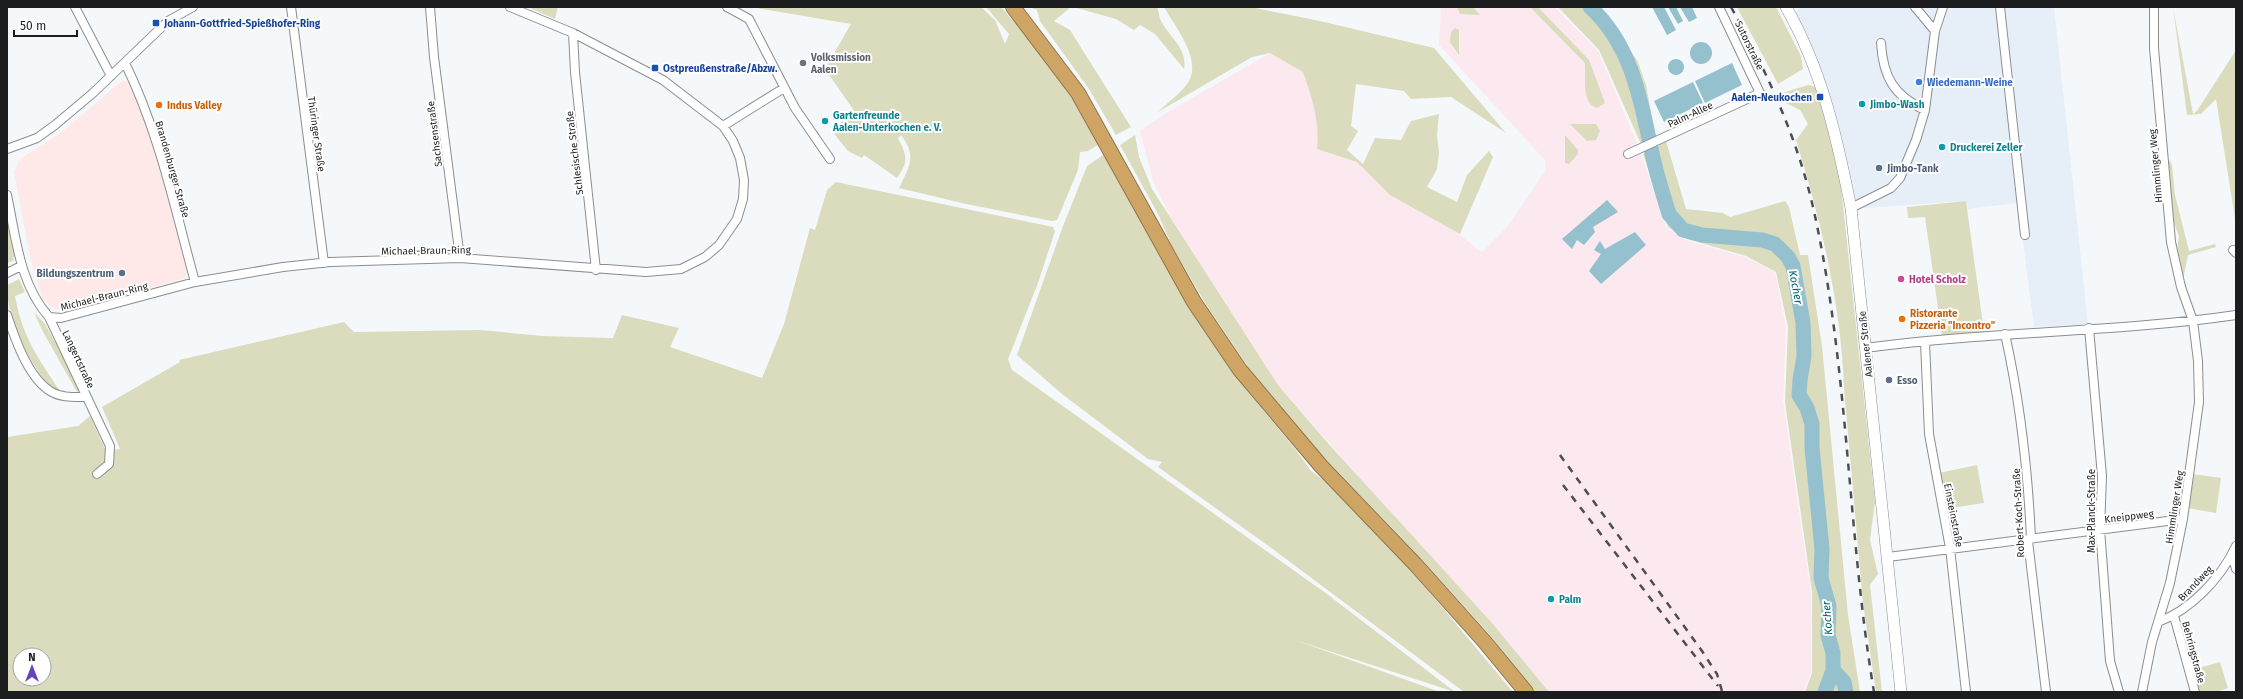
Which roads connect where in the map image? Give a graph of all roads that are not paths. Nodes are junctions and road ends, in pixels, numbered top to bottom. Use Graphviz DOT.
graph roads {
  1 [pos="75,7"];
  2 [pos="193,7"];
  3 [pos="291,7"];
  4 [pos="430,7"];
  5 [pos="510,7"];
  6 [pos="728,7"];
  7 [pos="1013,7"];
  8 [pos="1719,7"];
  9 [pos="1786,7"];
  10 [pos="1915,7"];
  11 [pos="1943,7"];
  12 [pos="2000,7"];
  13 [pos="2154,7"];
  14 [pos="1935,31"];
  15 [pos="573,33"];
  16 [pos="1882,43"];
  17 [pos="125,63"];
  18 [pos="111,76"];
  19 [pos="784,88"];
  20 [pos="1760,93"];
  21 [pos="1925,110"];
  22 [pos="723,126"];
  23 [pos="7,149"];
  24 [pos="1628,154"];
  25 [pos="830,159"];
  26 [pos="7,195"];
  27 [pos="1851,208"];
  28 [pos="2025,235"];
  29 [pos="460,258"];
  30 [pos="324,263"];
  31 [pos="21,266"];
  32 [pos="596,270"];
  33 [pos="7,273"];
  34 [pos="195,282"];
  35 [pos="7,315"];
  36 [pos="2236,315"];
  37 [pos="49,317"];
  38 [pos="2193,321"];
  39 [pos="2089,328"];
  40 [pos="2005,334"];
  41 [pos="1925,342"];
  42 [pos="1865,348"];
  43 [pos="86,397"];
  44 [pos="96,474"];
  45 [pos="2183,519"];
  46 [pos="2100,529"];
  47 [pos="2031,539"];
  48 [pos="2236,546"];
  49 [pos="1950,548"];
  50 [pos="2232,555"];
  51 [pos="1888,557"];
  52 [pos="2236,568"];
  53 [pos="2174,616"];
  54 [pos="2158,622"];
  55 [pos="1526,692"];
  56 [pos="1901,692"];
  57 [pos="1966,692"];
  58 [pos="2046,692"];
  59 [pos="2119,692"];
  60 [pos="2142,692"];
  61 [pos="2195,692"];
  1 -- 18 [label="street"];
  2 -- 17 [label="street"];
  3 -- 30 [label="street, Thüringer Straße"];
  4 -- 29 [label="street, Sachsenstraße"];
  5 -- 15 [label="street"];
  6 -- 19 [label="street"];
  7 -- 55 [label="highway"];
  8 -- 20 [label="street, Sutorstraße"];
  9 -- 27 [label="street, Aalener Straße"];
  10 -- 14 [label="street"];
  11 -- 14 [label="street"];
  12 -- 28 [label="street"];
  13 -- 38 [label="street, Himmlinger Weg"];
  14 -- 21 [label="street"];
  15 -- 22 [label="street"];
  15 -- 32 [label="street, Schlesische Straße"];
  16 -- 21 [label="street"];
  17 -- 18 [label="street"];
  17 -- 34 [label="street, Brandenburger Straße"];
  18 -- 23 [label="street"];
  19 -- 22 [label="street"];
  19 -- 25 [label="street"];
  20 -- 24 [label="street, Palm-Allee"];
  21 -- 27 [label="street"];
  22 -- 32 [label="street, Michael-Braun-Ring"];
  26 -- 31 [label="street, Langertstraße"];
  27 -- 42 [label="street, Aalener Straße"];
  29 -- 30 [label="street, Michael-Braun-Ring"];
  29 -- 32 [label="street, Michael-Braun-Ring"];
  30 -- 34 [label="street, Michael-Braun-Ring"];
  31 -- 33 [label="street"];
  31 -- 37 [label="street, Langertstraße"];
  34 -- 37 [label="street, Michael-Braun-Ring"];
  35 -- 43 [label="street, Langertstraße"];
  36 -- 38 [label="street"];
  37 -- 43 [label="street, Langertstraße"];
  38 -- 39 [label="street"];
  38 -- 45 [label="street, Himmlinger Weg"];
  39 -- 40 [label="street"];
  39 -- 46 [label="street, Max-Planck-Straße"];
  40 -- 41 [label="street"];
  40 -- 47 [label="street, Robert-Koch-Straße"];
  41 -- 42 [label="street"];
  41 -- 49 [label="street, Einsteinstraße"];
  42 -- 51 [label="street, Aalener Straße"];
  43 -- 44 [label="street, Langertstraße"];
  45 -- 46 [label="street, Kneippweg"];
  45 -- 54 [label="street, Himmlinger Weg"];
  46 -- 47 [label="street, Kneippweg"];
  46 -- 59 [label="street, Max-Planck-Straße"];
  47 -- 49 [label="street, Kneippweg"];
  47 -- 58 [label="street, Robert-Koch-Straße"];
  48 -- 50 [label="street, Brandweg"];
  49 -- 51 [label="street, Kneippweg"];
  49 -- 57 [label="street, Einsteinstraße"];
  50 -- 52 [label="street"];
  50 -- 53 [label="street, Brandweg"];
  51 -- 56 [label="street, Aalener Straße"];
  53 -- 54 [label="street, Brandweg"];
  53 -- 61 [label="street, Behringstraße"];
  54 -- 60 [label="street, Himmlinger Weg"];
}
